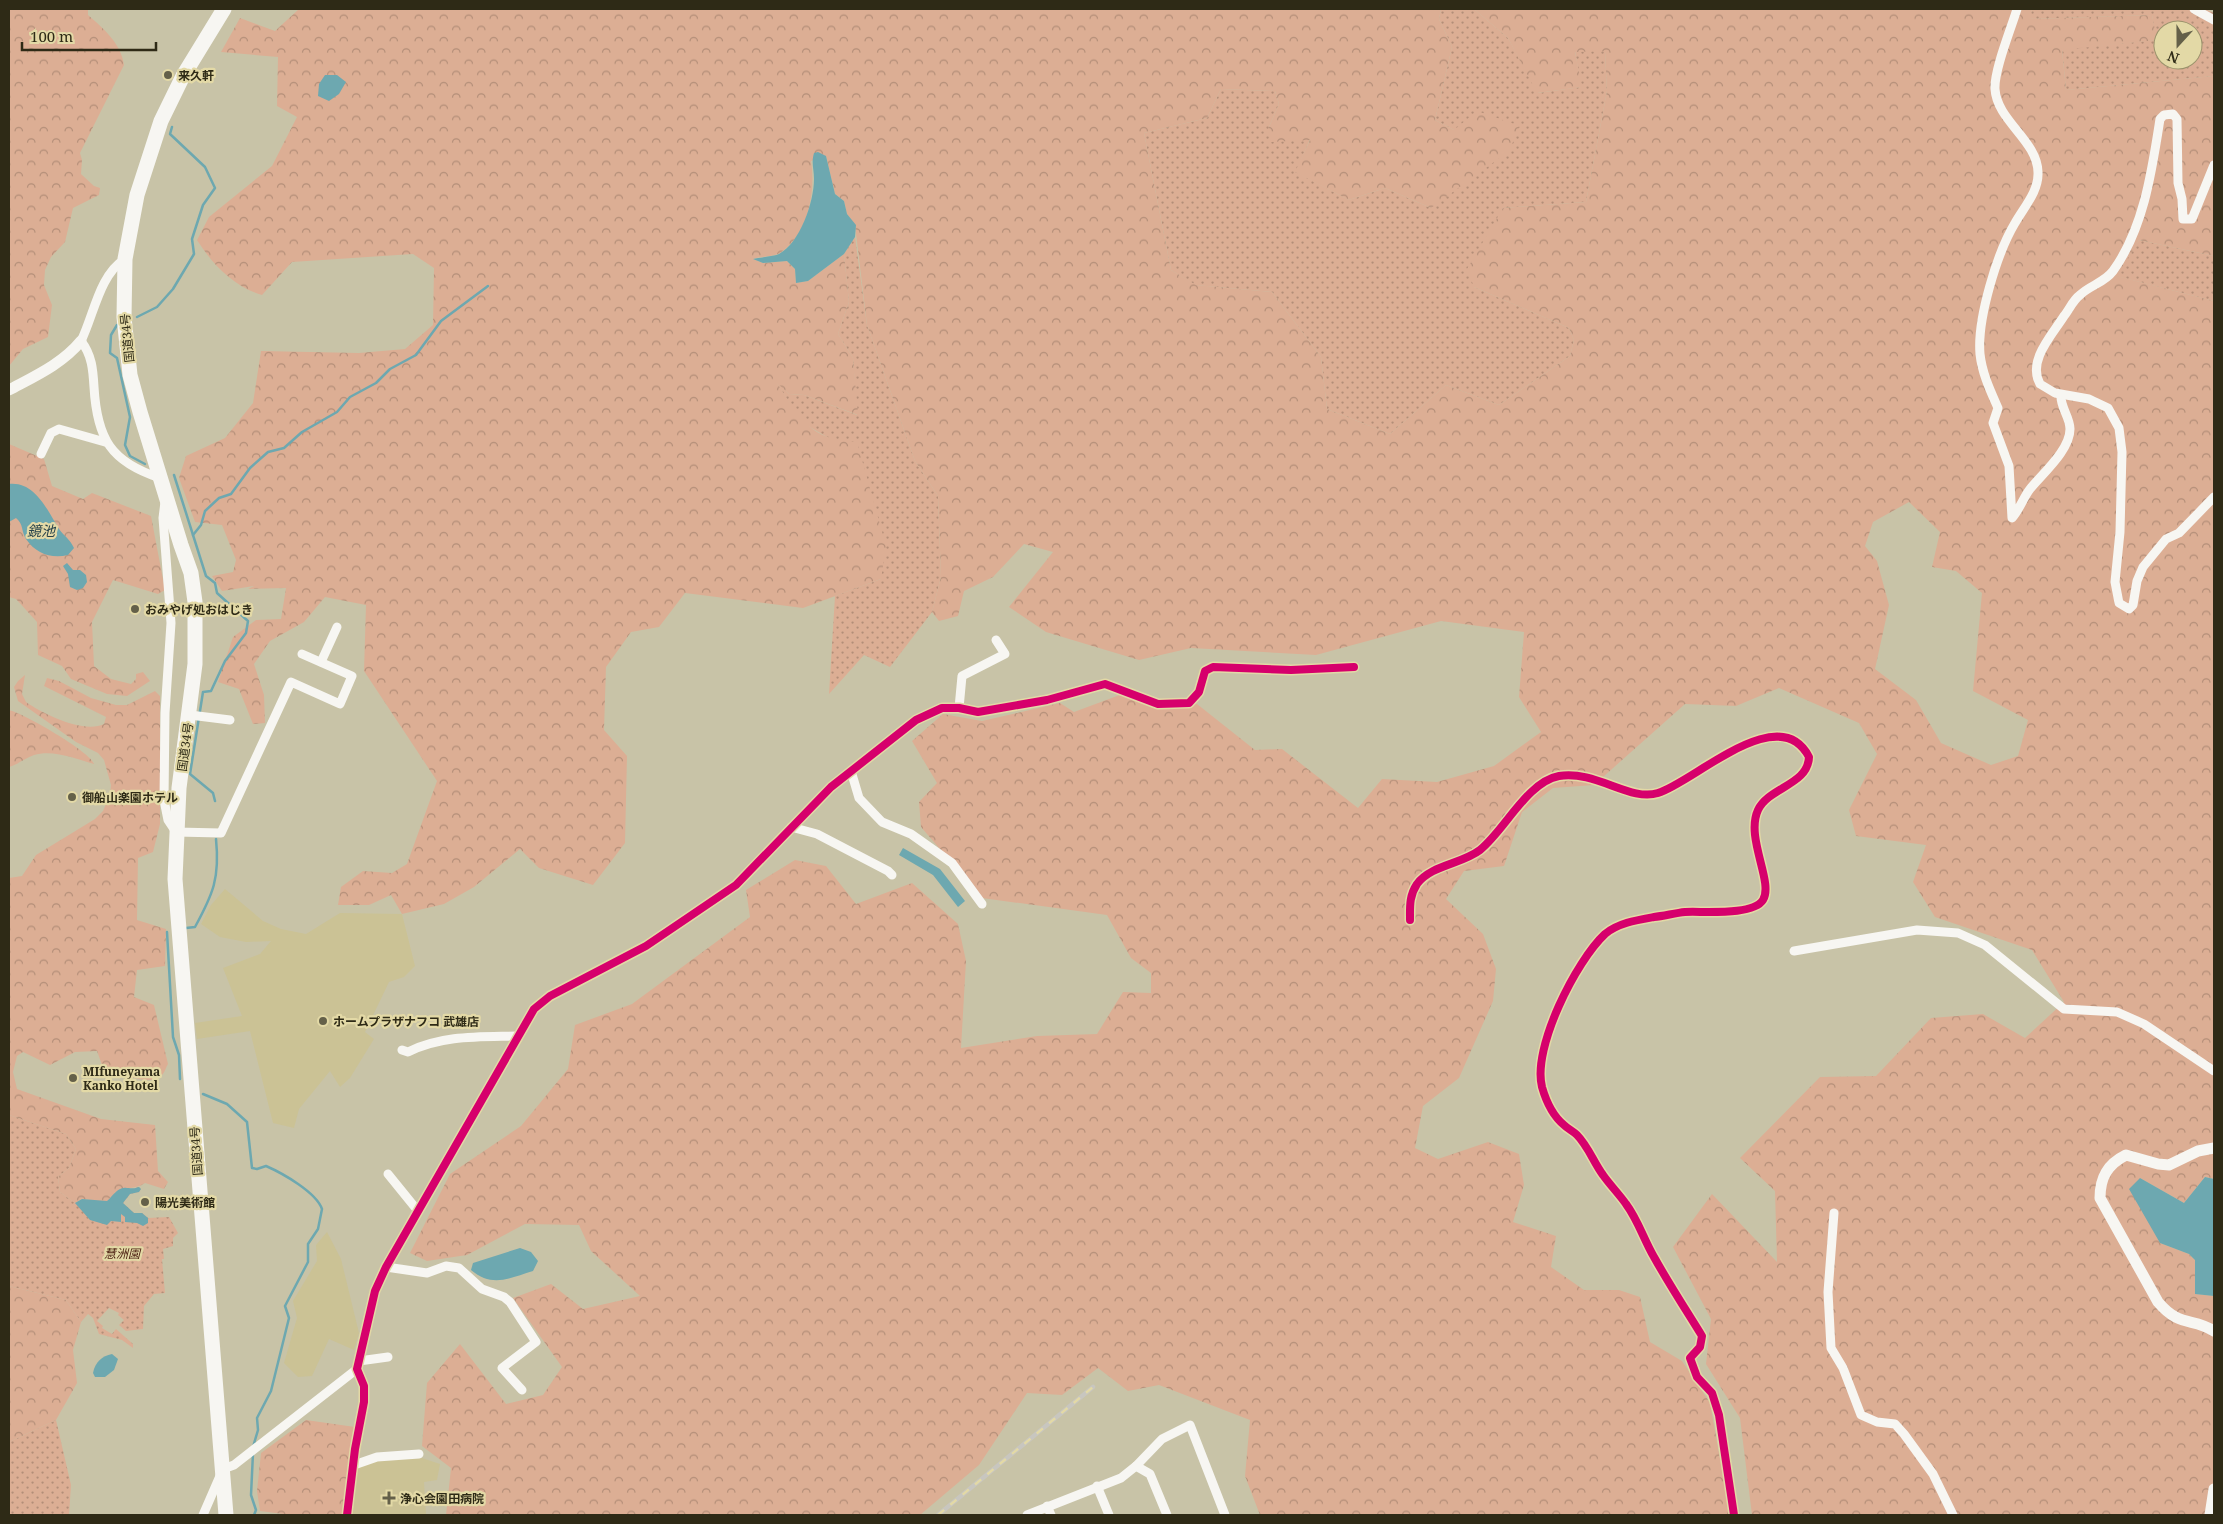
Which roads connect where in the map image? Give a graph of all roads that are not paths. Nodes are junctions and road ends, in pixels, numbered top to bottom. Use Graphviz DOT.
graph roads {
  1 [pos="224,9"];
  2 [pos="2017,9"];
  3 [pos="2194,9"];
  4 [pos="2214,20"];
  5 [pos="2214,165"];
  6 [pos="125,259"];
  7 [pos="81,341"];
  8 [pos="9,390"];
  9 [pos="2061,396"];
  10 [pos="105,442"];
  11 [pos="42,454"];
  12 [pos="160,478"];
  13 [pos="166,495"];
  14 [pos="2214,497"];
  15 [pos="337,627"];
  16 [pos="996,640"];
  17 [pos="302,654"];
  18 [pos="321,662"];
  19 [pos="1354,667"];
  20 [pos="959,708"];
  21 [pos="196,716"];
  22 [pos="230,720"];
  23 [pos="851,771"];
  24 [pos="791,826"];
  25 [pos="176,832"];
  26 [pos="892,875"];
  27 [pos="982,904"];
  28 [pos="1410,920"];
  29 [pos="1794,951"];
  30 [pos="518,1036"];
  31 [pos="405,1051"];
  32 [pos="2214,1071"];
  33 [pos="2214,1148"];
  34 [pos="388,1174"];
  35 [pos="418,1211"];
  36 [pos="1834,1213"];
  37 [pos="386,1267"];
  38 [pos="2214,1331"];
  39 [pos="388,1357"];
  40 [pos="358,1365"];
  41 [pos="522,1390"];
  42 [pos="418,1454"];
  43 [pos="354,1465"];
  44 [pos="1136,1466"];
  45 [pos="223,1469"];
  46 [pos="1098,1486"];
  47 [pos="2214,1489"];
  48 [pos="1048,1506"];
  49 [pos="203,1515"];
  50 [pos="226,1515"];
  51 [pos="348,1515"];
  52 [pos="1027,1515"];
  53 [pos="1051,1515"];
  54 [pos="1109,1515"];
  55 [pos="1167,1515"];
  56 [pos="1225,1515"];
  57 [pos="1734,1515"];
  58 [pos="1953,1515"];
  59 [pos="2210,1515"];
  1 -- 6 [label="highway, 国道34号"];
  2 -- 9 [label="street"];
  3 -- 4 [label="street"];
  5 -- 9 [label="street"];
  6 -- 7 [label="street"];
  6 -- 12 [label="highway, 国道34号"];
  7 -- 8 [label="street"];
  7 -- 10 [label="street"];
  9 -- 14 [label="street"];
  10 -- 11 [label="street"];
  10 -- 12 [label="street"];
  12 -- 13 [label="highway, 国道34号"];
  13 -- 21 [label="highway, 国道34号"];
  13 -- 25 [label="street"];
  15 -- 18 [label="street"];
  16 -- 20 [label="street"];
  17 -- 18 [label="street"];
  18 -- 25 [label="street"];
  19 -- 20 [label="street"];
  20 -- 23 [label="street"];
  21 -- 22 [label="street"];
  21 -- 25 [label="highway, 国道34号"];
  23 -- 24 [label="street"];
  23 -- 27 [label="street"];
  24 -- 26 [label="street"];
  24 -- 30 [label="street"];
  25 -- 45 [label="highway, 国道34号"];
  28 -- 57 [label="street"];
  29 -- 32 [label="street"];
  30 -- 31 [label="street"];
  30 -- 35 [label="street"];
  33 -- 38 [label="street"];
  34 -- 35 [label="street"];
  35 -- 37 [label="street"];
  36 -- 58 [label="street"];
  37 -- 40 [label="street"];
  37 -- 41 [label="street"];
  39 -- 40 [label="street"];
  40 -- 43 [label="street"];
  40 -- 45 [label="street"];
  42 -- 43 [label="street"];
  43 -- 51 [label="street"];
  44 -- 46 [label="street"];
  44 -- 55 [label="street"];
  44 -- 56 [label="street"];
  45 -- 49 [label="street"];
  45 -- 50 [label="highway, 国道34号"];
  46 -- 48 [label="street"];
  46 -- 54 [label="street"];
  47 -- 59 [label="street"];
  48 -- 52 [label="street"];
  48 -- 53 [label="street"];
}
